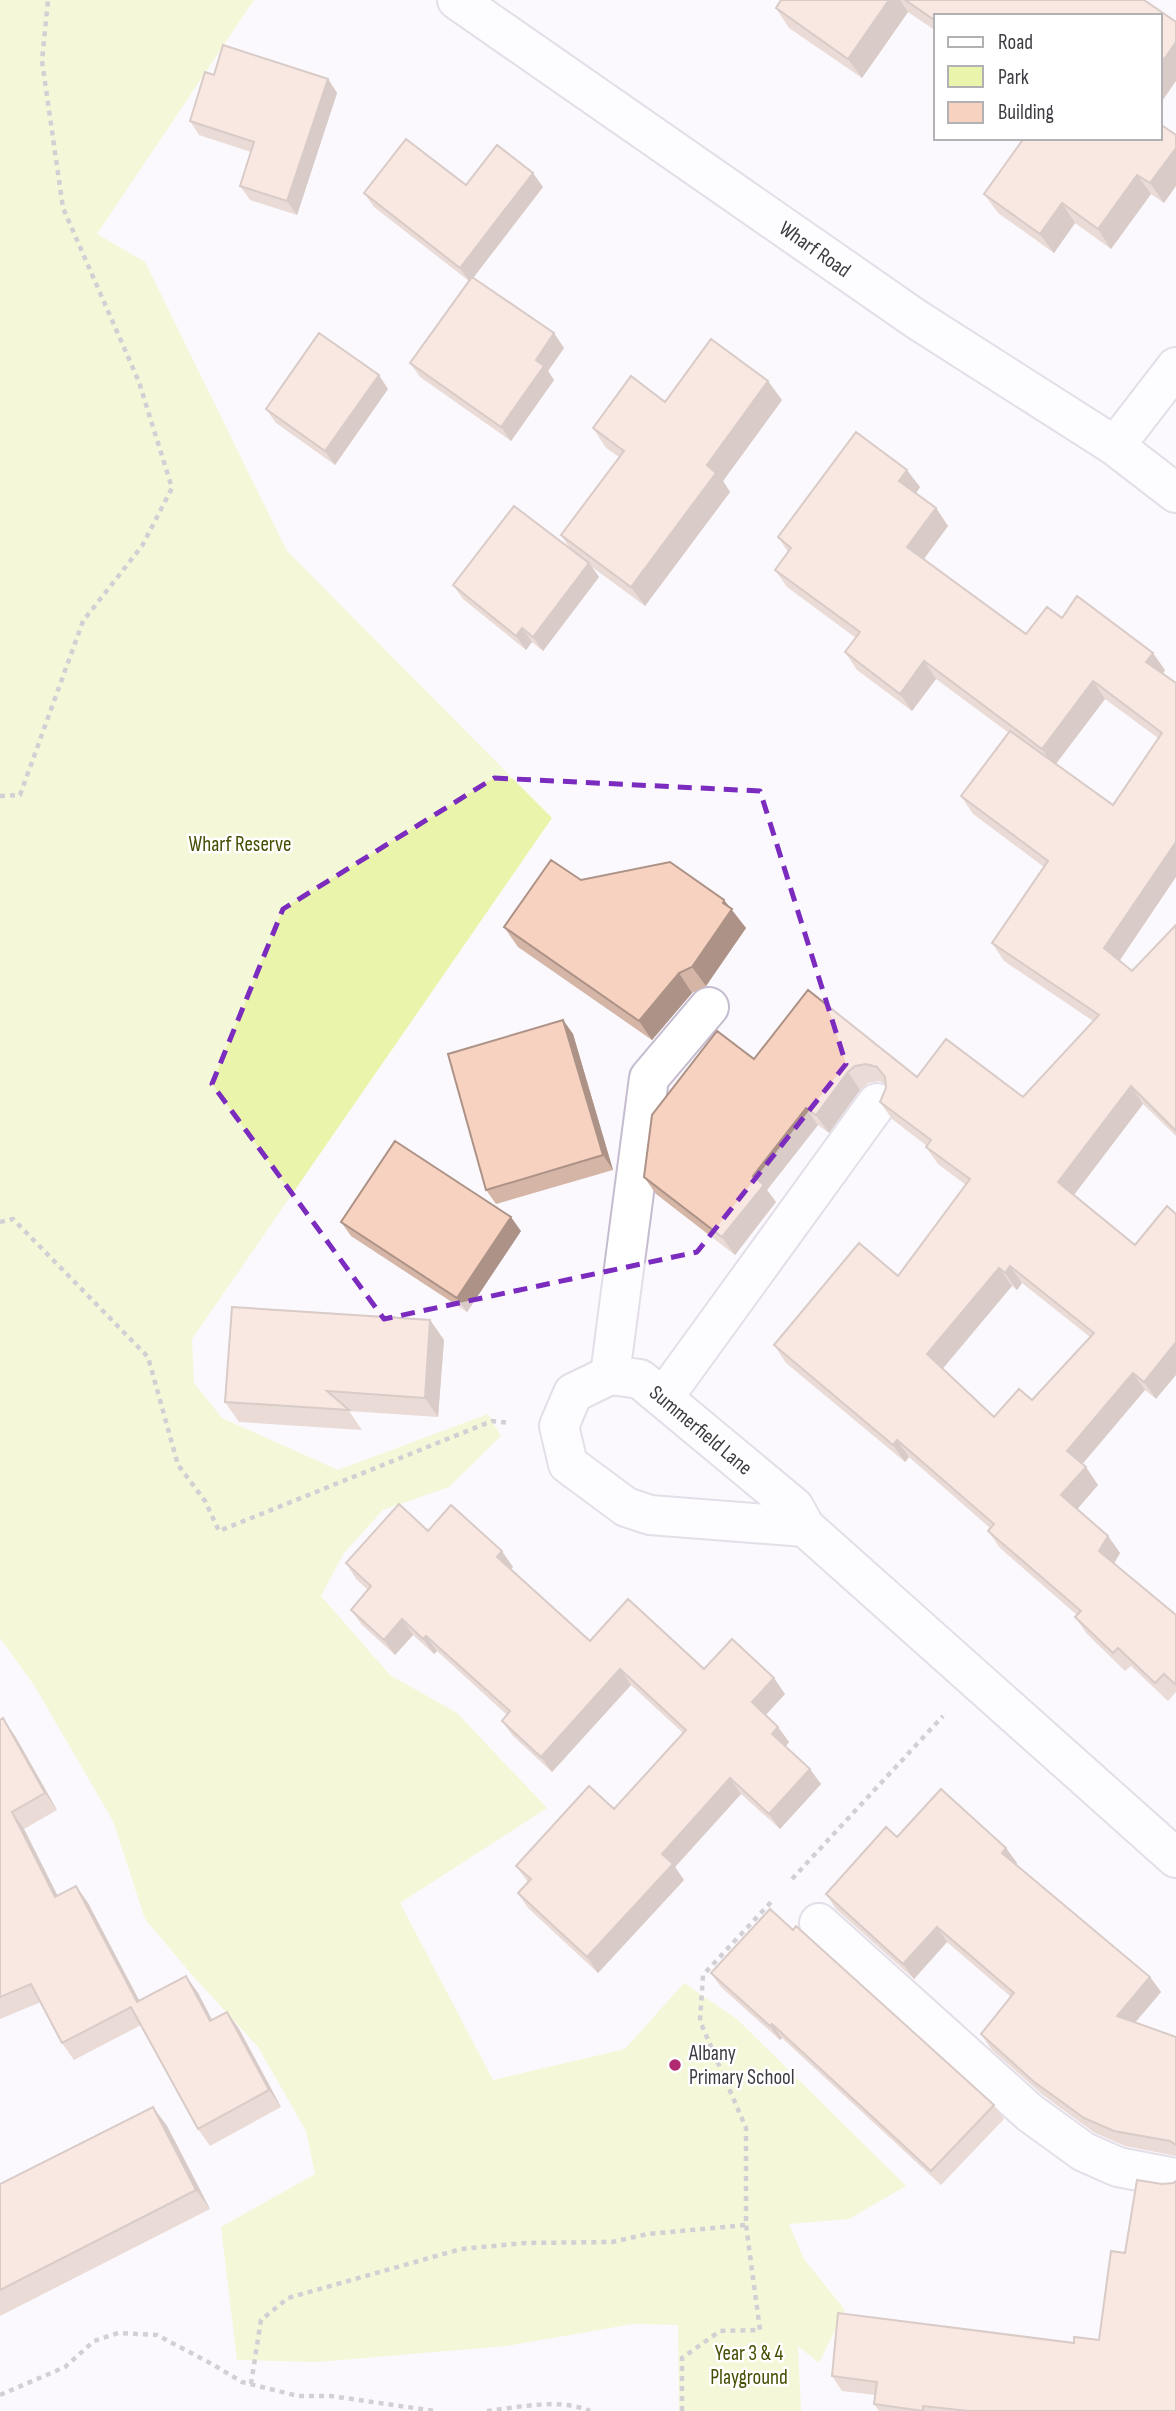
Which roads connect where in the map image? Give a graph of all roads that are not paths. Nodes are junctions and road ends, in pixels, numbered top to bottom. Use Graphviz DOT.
graph roads {
  1 [pos="457,0"];
  2 [pos="1176,367"];
  3 [pos="1115,446"];
  4 [pos="1176,493"];
  5 [pos="709,1007"];
  6 [pos="877,1103"];
  7 [pos="610,1375"];
  8 [pos="663,1398"];
  9 [pos="805,1527"];
  10 [pos="1176,1858"];
  11 [pos="819,1923"];
  12 [pos="1176,2178"];
  1 -- 3 [label="street, Wharf Road"];
  2 -- 3 [label="street"];
  3 -- 4 [label="street, Wharf Road"];
  5 -- 7 [label="street"];
  6 -- 8 [label="street"];
  7 -- 8 [label="street, Summerfield Lane"];
  7 -- 9 [label="street"];
  8 -- 9 [label="street, Summerfield Lane"];
  9 -- 10 [label="street, Summerfield Lane"];
  11 -- 12 [label="street"];
}
